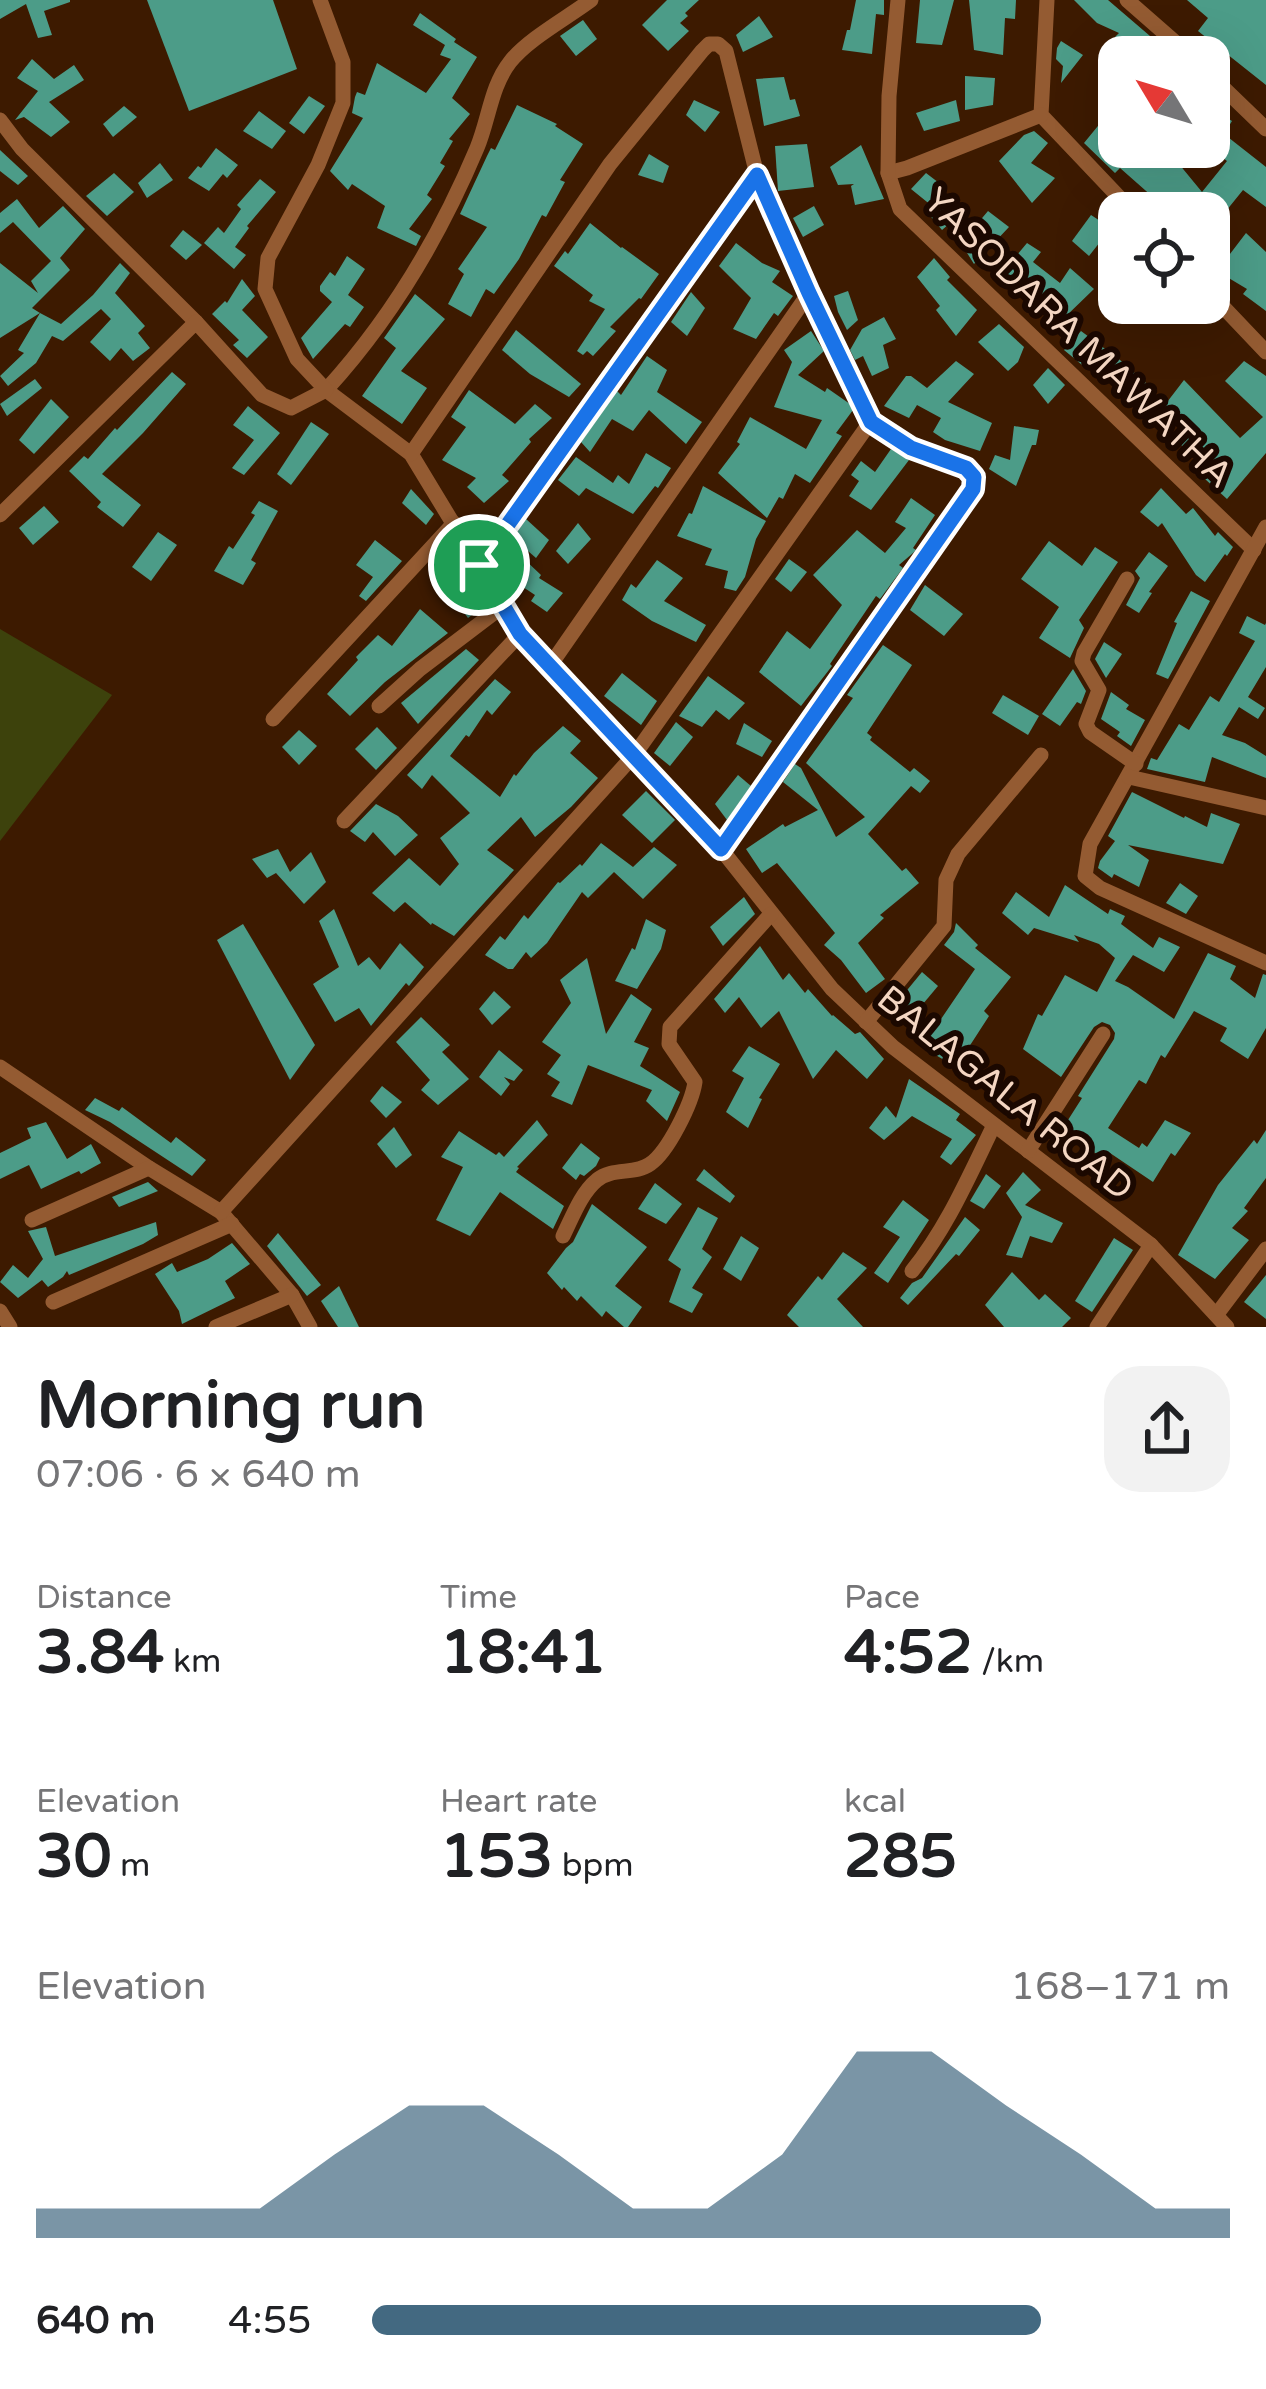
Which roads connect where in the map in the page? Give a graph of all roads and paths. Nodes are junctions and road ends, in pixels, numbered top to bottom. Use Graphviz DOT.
graph roads {
  1 [pos="320,0"];
  2 [pos="591,0"];
  3 [pos="898,0"];
  4 [pos="1047,0"];
  5 [pos="1127,0"];
  6 [pos="1168,36"];
  7 [pos="1230,94"];
  8 [pos="1041,116"];
  9 [pos="0,120"];
  10 [pos="1266,129"];
  11 [pos="888,173"];
  12 [pos="757,175"];
  13 [pos="1113,192"];
  14 [pos="809,293"];
  15 [pos="1230,314"];
  16 [pos="196,322"];
  17 [pos="1266,352"];
  18 [pos="326,390"];
  19 [pos="871,422"];
  20 [pos="411,454"];
  21 [pos="0,515"];
  22 [pos="454,523"];
  23 [pos="1266,527"];
  24 [pos="1254,550"];
  25 [pos="479,565"];
  26 [pos="1127,579"];
  27 [pos="503,606"];
  28 [pos="520,634"];
  29 [pos="549,667"];
  30 [pos="379,706"];
  31 [pos="274,719"];
  32 [pos="635,754"];
  33 [pos="1041,755"];
  34 [pos="1133,770"];
  35 [pos="1266,808"];
  36 [pos="344,821"];
  37 [pos="721,849"];
  38 [pos="771,914"];
  39 [pos="1266,963"];
  40 [pos="866,1022"];
  41 [pos="1103,1034"];
  42 [pos="0,1067"];
  43 [pos="994,1125"];
  44 [pos="1028,1150"];
  45 [pos="149,1168"];
  46 [pos="226,1218"];
  47 [pos="32,1220"];
  48 [pos="563,1237"];
  49 [pos="1151,1245"];
  50 [pos="1266,1249"];
  51 [pos="912,1271"];
  52 [pos="292,1295"];
  53 [pos="53,1302"];
  54 [pos="0,1311"];
  55 [pos="1222,1321"];
  56 [pos="10,1327"];
  57 [pos="216,1327"];
  58 [pos="310,1327"];
  59 [pos="1097,1327"];
  1 -- 18 [label="street, BALAGALA ROAD"];
  2 -- 18 [label="street"];
  3 -- 11 [label="street"];
  4 -- 8 [label="street"];
  5 -- 6 [label="street"];
  7 -- 10 [label="street"];
  8 -- 11 [label="street, YASODARA MAWATHA"];
  8 -- 13 [label="street"];
  9 -- 16 [label="street"];
  11 -- 24 [label="street, YASODARA MAWATHA"];
  12 -- 14 [label="street"];
  12 -- 20 [label="street"];
  12 -- 25 [label="street"];
  14 -- 19 [label="street"];
  14 -- 29 [label="street"];
  15 -- 17 [label="street"];
  16 -- 18 [label="street"];
  16 -- 21 [label="street"];
  18 -- 20 [label="street, BALAGALA ROAD"];
  19 -- 32 [label="street"];
  19 -- 37 [label="street"];
  20 -- 22 [label="street, BALAGALA ROAD"];
  22 -- 25 [label="street, BALAGALA ROAD"];
  22 -- 31 [label="street"];
  23 -- 24 [label="street"];
  24 -- 34 [label="street"];
  25 -- 27 [label="street, BALAGALA ROAD"];
  26 -- 34 [label="street"];
  27 -- 28 [label="street, BALAGALA ROAD"];
  27 -- 30 [label="street"];
  28 -- 29 [label="street, BALAGALA ROAD"];
  28 -- 36 [label="street"];
  29 -- 32 [label="street, BALAGALA ROAD"];
  32 -- 37 [label="street, BALAGALA ROAD"];
  32 -- 46 [label="street"];
  33 -- 40 [label="street"];
  34 -- 35 [label="street"];
  34 -- 39 [label="street"];
  37 -- 38 [label="street, BALAGALA ROAD"];
  38 -- 40 [label="street, BALAGALA ROAD"];
  38 -- 48 [label="street"];
  40 -- 43 [label="street, BALAGALA ROAD"];
  41 -- 44 [label="street"];
  42 -- 45 [label="street"];
  43 -- 44 [label="street, BALAGALA ROAD"];
  43 -- 51 [label="street"];
  44 -- 49 [label="street, BALAGALA ROAD"];
  45 -- 46 [label="street"];
  45 -- 47 [label="street"];
  46 -- 52 [label="street"];
  46 -- 53 [label="street"];
  49 -- 55 [label="street, BALAGALA ROAD"];
  49 -- 59 [label="street"];
  50 -- 55 [label="street"];
  52 -- 57 [label="street"];
  52 -- 58 [label="street"];
  54 -- 56 [label="street"];
}
